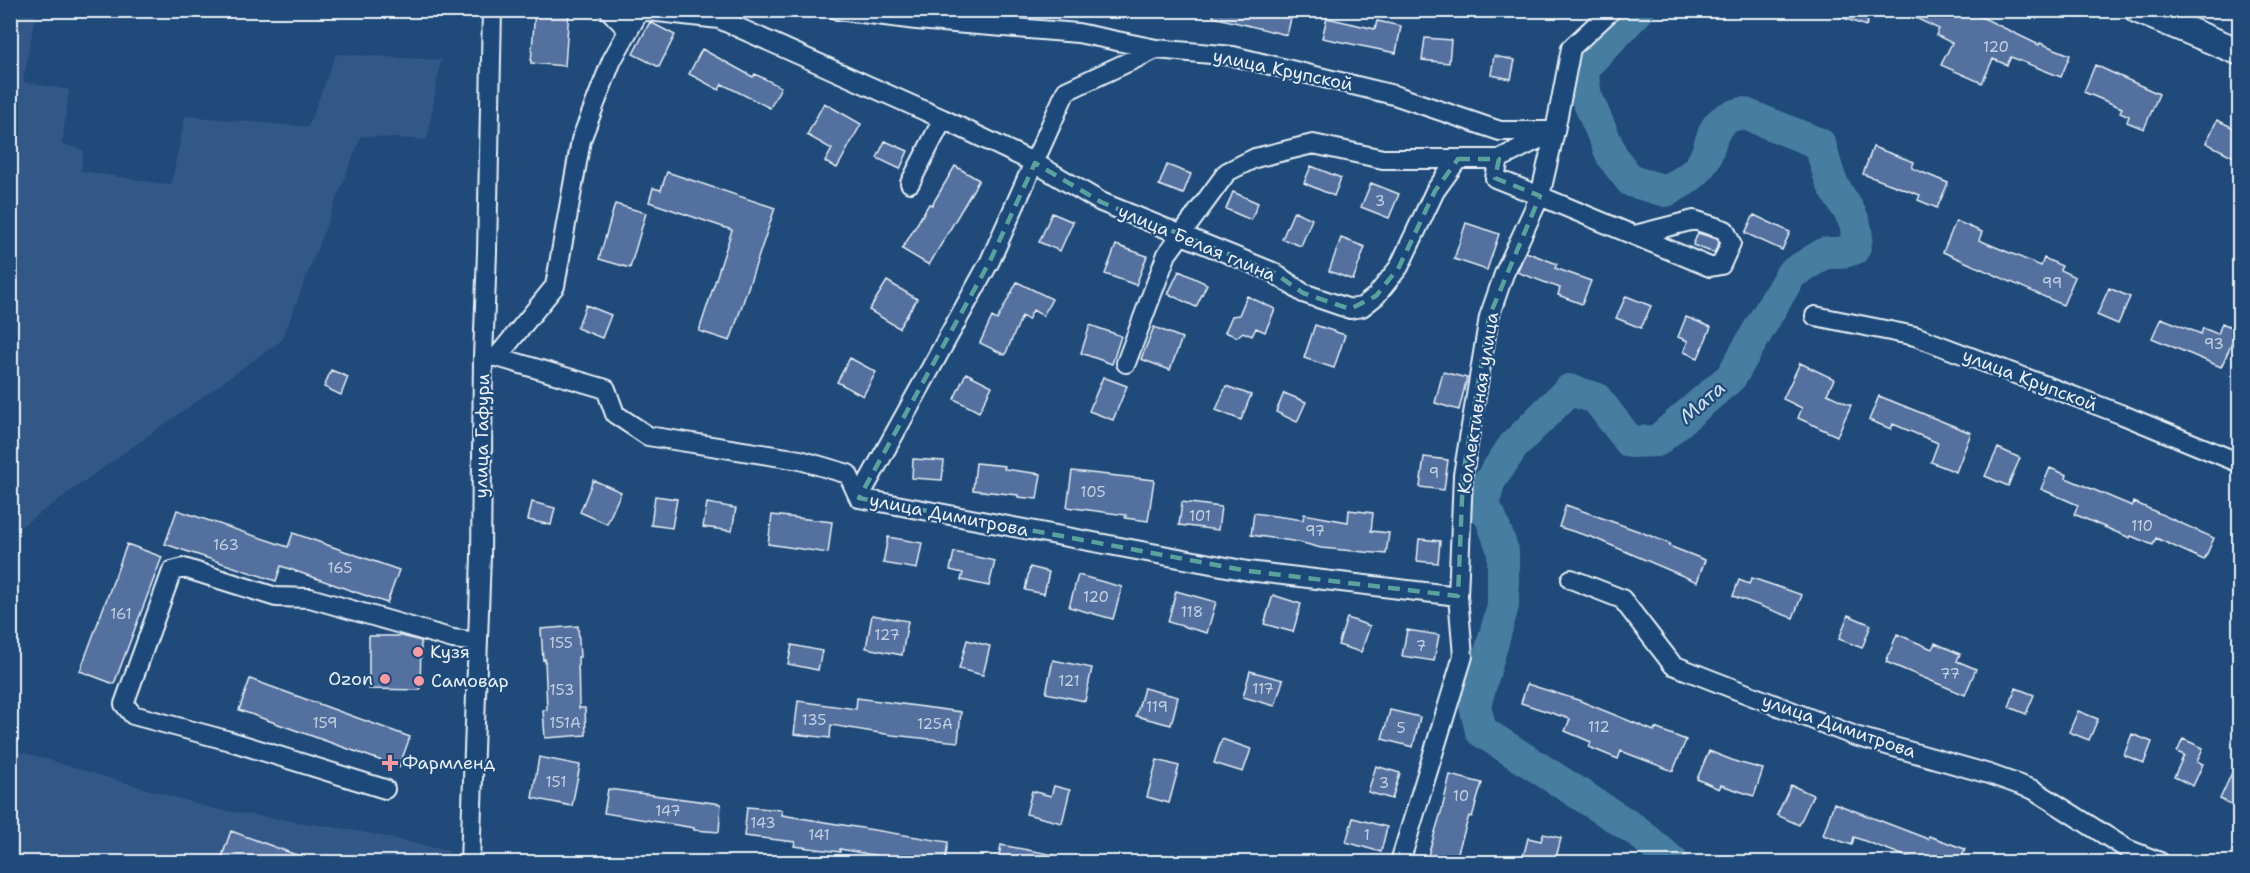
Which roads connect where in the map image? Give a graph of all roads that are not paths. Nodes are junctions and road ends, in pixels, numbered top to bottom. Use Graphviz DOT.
graph roads {
  1 [pos="492,10"];
  2 [pos="609,10"];
  3 [pos="640,10"];
  4 [pos="838,10"];
  5 [pos="1612,10"];
  6 [pos="2138,10"];
  7 [pos="719,15"];
  8 [pos="627,29"];
  9 [pos="1156,49"];
  10 [pos="2240,52"];
  11 [pos="943,119"];
  12 [pos="1555,131"];
  13 [pos="1458,159"];
  14 [pos="1499,159"];
  15 [pos="1035,163"];
  16 [pos="910,183"];
  17 [pos="1540,196"];
  18 [pos="1180,234"];
  19 [pos="1635,235"];
  20 [pos="1815,316"];
  21 [pos="490,357"];
  22 [pos="1126,363"];
  23 [pos="2240,463"];
  24 [pos="859,498"];
  25 [pos="1570,579"];
  26 [pos="1458,596"];
  27 [pos="478,642"];
  28 [pos="385,789"];
  29 [pos="470,862"];
  30 [pos="475,862"];
  31 [pos="1400,862"];
  32 [pos="2160,862"];
  1 -- 21 [label="street, улица Гафури"];
  2 -- 8 [label="street"];
  3 -- 7 [label="street, улица Белая глина"];
  3 -- 8 [label="street"];
  4 -- 9 [label="street, улица Крупской"];
  5 -- 12 [label="street"];
  6 -- 10 [label="main road"];
  7 -- 11 [label="street, улица Белая глина"];
  8 -- 21 [label="street"];
  9 -- 12 [label="street, улица Крупской"];
  9 -- 15 [label="street"];
  11 -- 15 [label="street, улица Белая глина"];
  11 -- 16 [label="street"];
  12 -- 14 [label="street"];
  12 -- 17 [label="street"];
  13 -- 14 [label="street"];
  13 -- 18 [label="street"];
  13 -- 18 [label="street, улица Белая глина"];
  14 -- 17 [label="street"];
  15 -- 18 [label="street, улица Белая глина"];
  15 -- 24 [label="street"];
  17 -- 19 [label="street"];
  17 -- 26 [label="street, Коллективная улица"];
  18 -- 22 [label="street"];
  20 -- 23 [label="street, улица Крупской"];
  21 -- 24 [label="street, улица Димитрова"];
  21 -- 27 [label="street, улица Гафури"];
  24 -- 26 [label="street, улица Димитрова"];
  25 -- 32 [label="street, улица Димитрова"];
  26 -- 31 [label="street, Коллективная улица"];
  27 -- 28 [label="street"];
  27 -- 29 [label="street, улица Гафури"];
  29 -- 30 [label="street, улица Гафури"];
}
